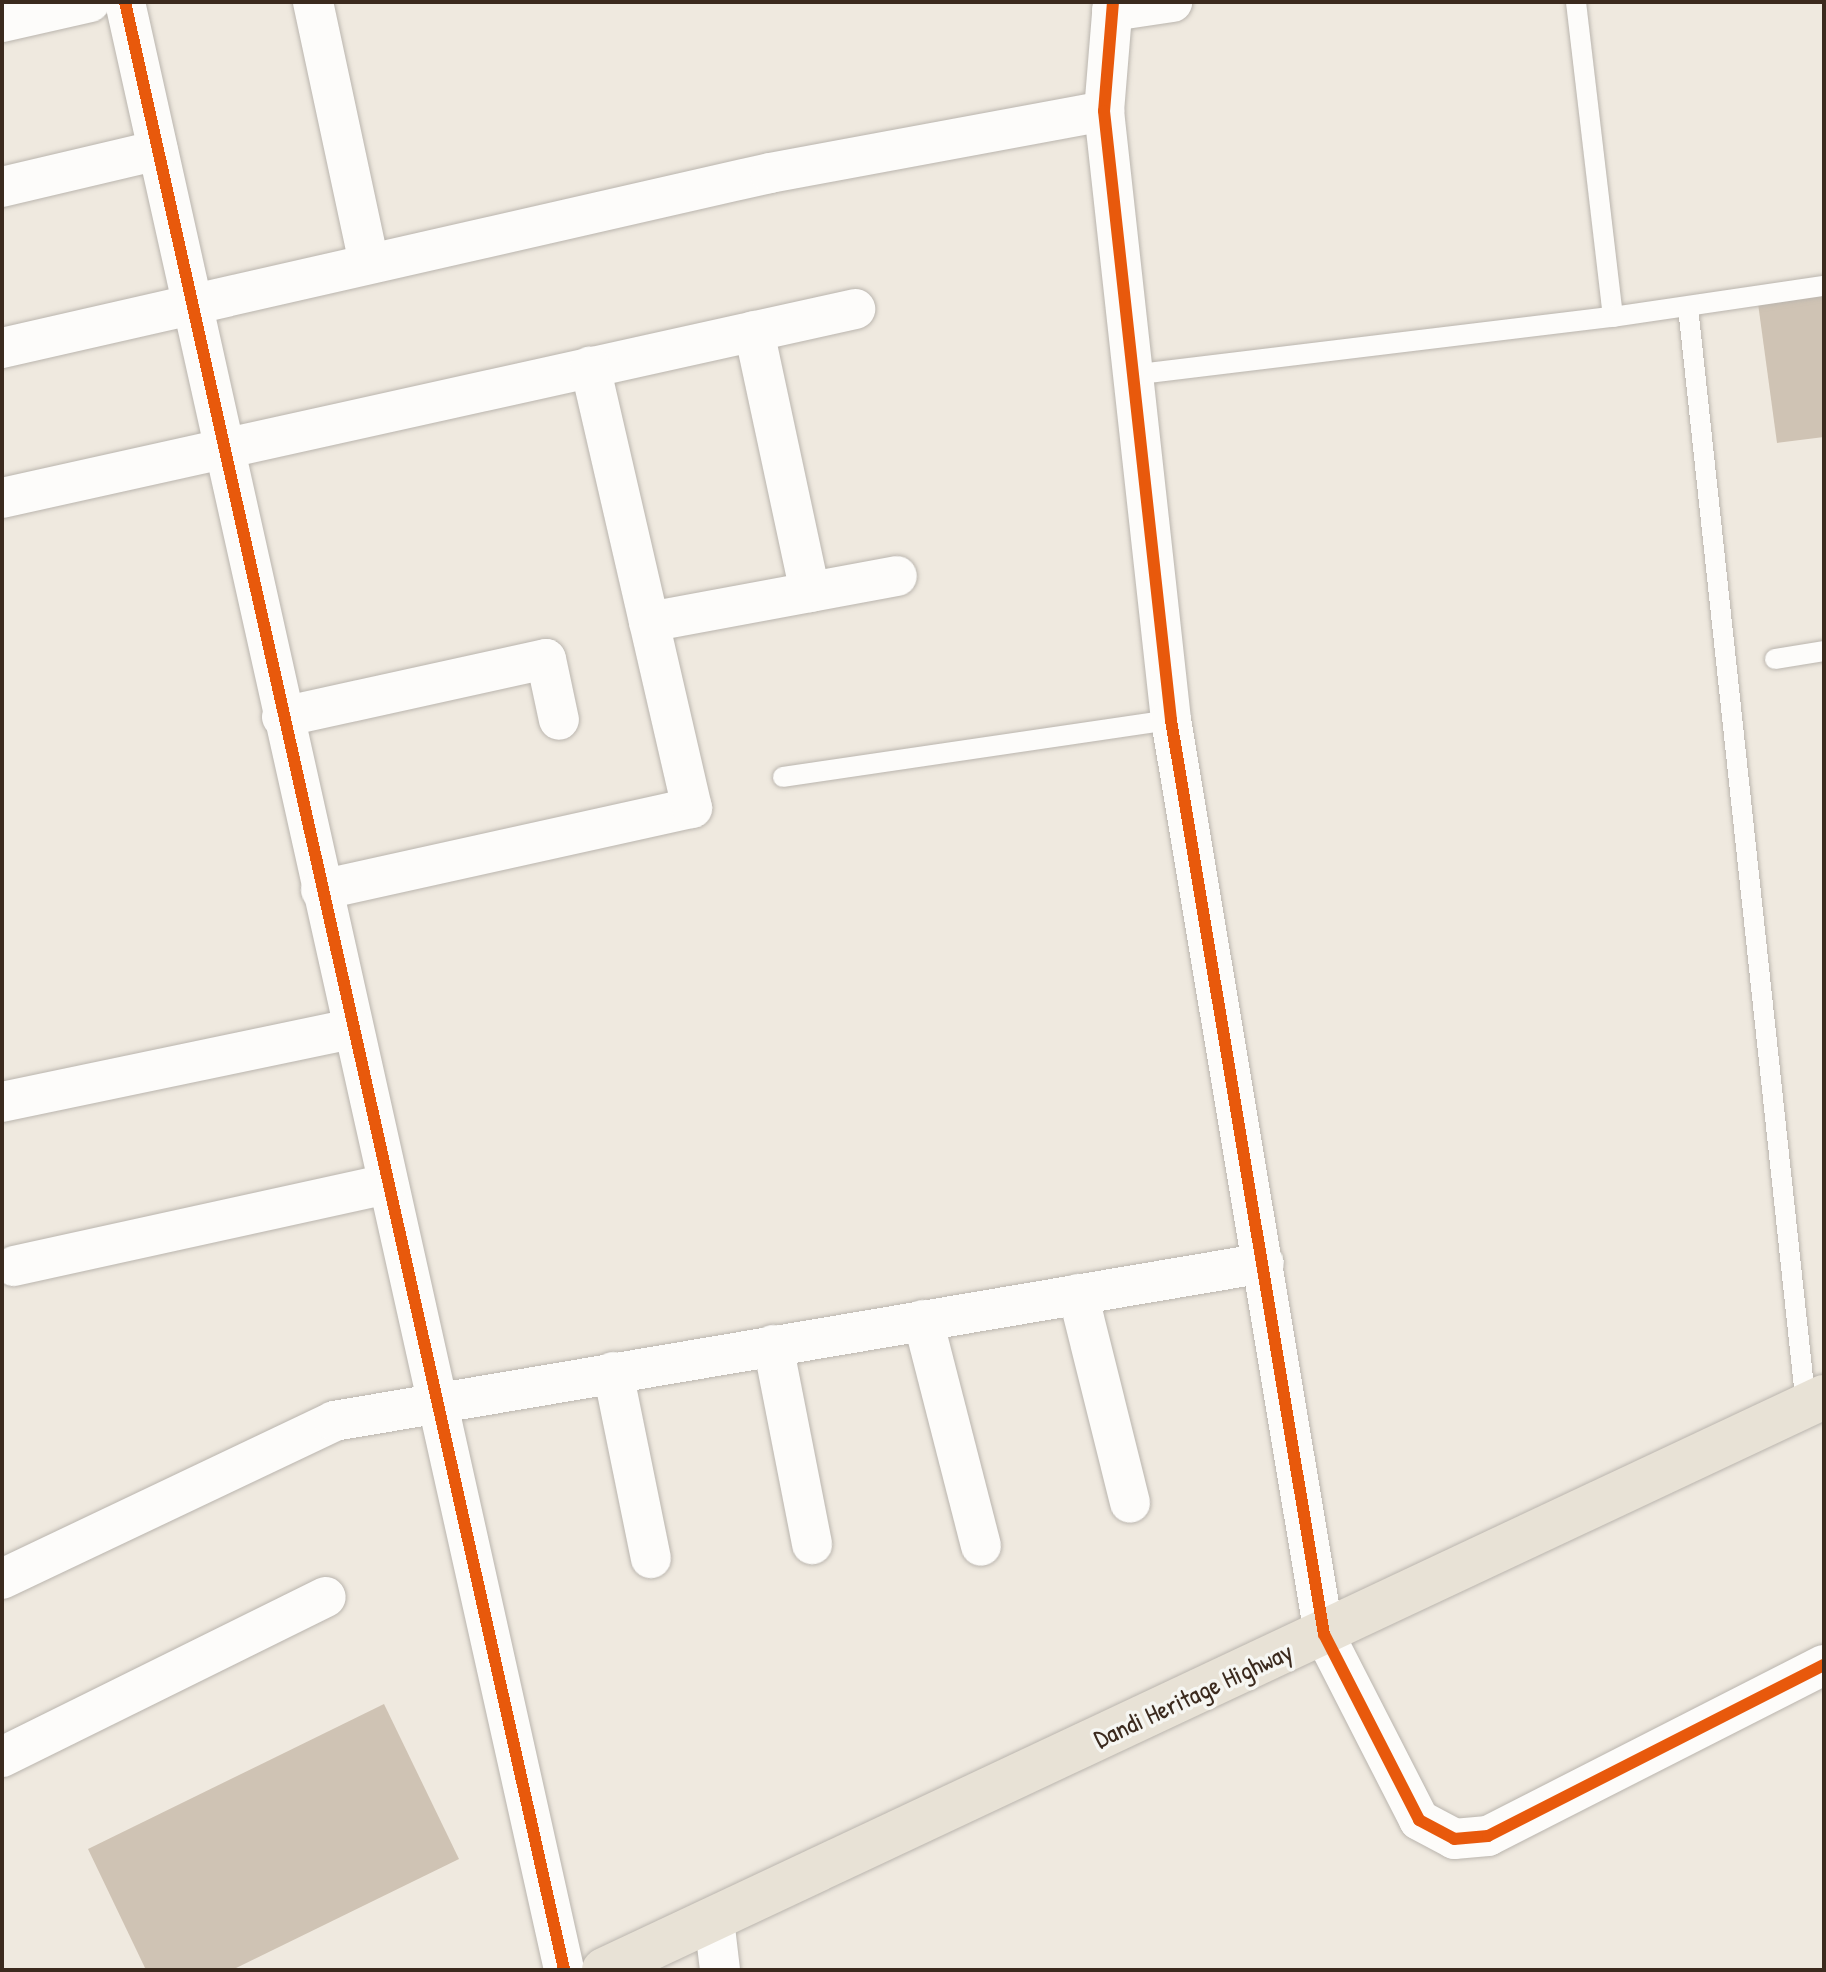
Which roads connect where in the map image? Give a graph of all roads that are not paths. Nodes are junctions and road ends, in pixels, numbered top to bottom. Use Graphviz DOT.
graph roads {
  1 [pos="90,2"];
  2 [pos="125,2"];
  3 [pos="313,2"];
  4 [pos="1172,2"];
  5 [pos="1576,2"];
  6 [pos="1112,6"];
  7 [pos="2,22"];
  8 [pos="1104,111"];
  9 [pos="158,150"];
  10 [pos="2,187"];
  11 [pos="369,263"];
  12 [pos="1824,286"];
  13 [pos="193,306"];
  14 [pos="1688,307"];
  15 [pos="855,309"];
  16 [pos="1613,317"];
  17 [pos="754,331"];
  18 [pos="2,348"];
  19 [pos="590,367"];
  20 [pos="1131,375"];
  21 [pos="222,449"];
  22 [pos="2,498"];
  23 [pos="897,576"];
  24 [pos="810,592"];
  25 [pos="649,622"];
  26 [pos="1824,651"];
  27 [pos="1775,659"];
  28 [pos="282,717"];
  29 [pos="559,720"];
  30 [pos="1171,720"];
  31 [pos="783,777"];
  32 [pos="321,890"];
  33 [pos="352,1029"];
  34 [pos="2,1102"];
  35 [pos="387,1184"];
  36 [pos="1264,1263"];
  37 [pos="14,1266"];
  38 [pos="1078,1294"];
  39 [pos="923,1320"];
  40 [pos="773,1345"];
  41 [pos="613,1372"];
  42 [pos="436,1401"];
  43 [pos="1815,1402"];
  44 [pos="1130,1503"];
  45 [pos="812,1544"];
  46 [pos="981,1546"];
  47 [pos="651,1558"];
  48 [pos="2,1579"];
  49 [pos="326,1597"];
  50 [pos="1324,1634"];
  51 [pos="1824,1665"];
  52 [pos="2,1757"];
  53 [pos="714,1919"];
  54 [pos="564,1970"];
  55 [pos="604,1970"];
  56 [pos="720,1970"];
  1 -- 7 [label="street"];
  2 -- 9 [label="street"];
  3 -- 11 [label="street"];
  4 -- 6 [label="street"];
  5 -- 16 [label="lane"];
  6 -- 8 [label="street"];
  8 -- 11 [label="street"];
  8 -- 20 [label="street"];
  9 -- 10 [label="street"];
  9 -- 13 [label="street"];
  11 -- 13 [label="street"];
  12 -- 14 [label="lane"];
  13 -- 18 [label="street"];
  13 -- 21 [label="street"];
  14 -- 16 [label="lane"];
  14 -- 43 [label="lane"];
  15 -- 17 [label="street"];
  16 -- 20 [label="lane"];
  17 -- 19 [label="street"];
  17 -- 24 [label="street"];
  19 -- 21 [label="street"];
  19 -- 25 [label="street"];
  20 -- 30 [label="street"];
  21 -- 22 [label="street"];
  21 -- 28 [label="street"];
  23 -- 24 [label="street"];
  24 -- 25 [label="street"];
  25 -- 32 [label="street"];
  26 -- 27 [label="lane"];
  28 -- 29 [label="street"];
  28 -- 32 [label="street"];
  30 -- 31 [label="lane"];
  30 -- 36 [label="street"];
  32 -- 33 [label="street"];
  33 -- 34 [label="street"];
  33 -- 35 [label="street"];
  35 -- 37 [label="street"];
  35 -- 42 [label="street"];
  36 -- 38 [label="street"];
  36 -- 50 [label="street"];
  38 -- 39 [label="street"];
  38 -- 44 [label="street"];
  39 -- 40 [label="street"];
  39 -- 46 [label="street"];
  40 -- 41 [label="street"];
  40 -- 45 [label="street"];
  41 -- 42 [label="street"];
  41 -- 47 [label="street"];
  42 -- 48 [label="street"];
  42 -- 54 [label="street"];
  43 -- 50 [label="highway, Dandi Heritage Highway"];
  49 -- 52 [label="street"];
  50 -- 51 [label="street"];
  50 -- 53 [label="highway, Dandi Heritage Highway"];
  53 -- 55 [label="highway, Dandi Heritage Highway"];
  53 -- 56 [label="street"];
}
